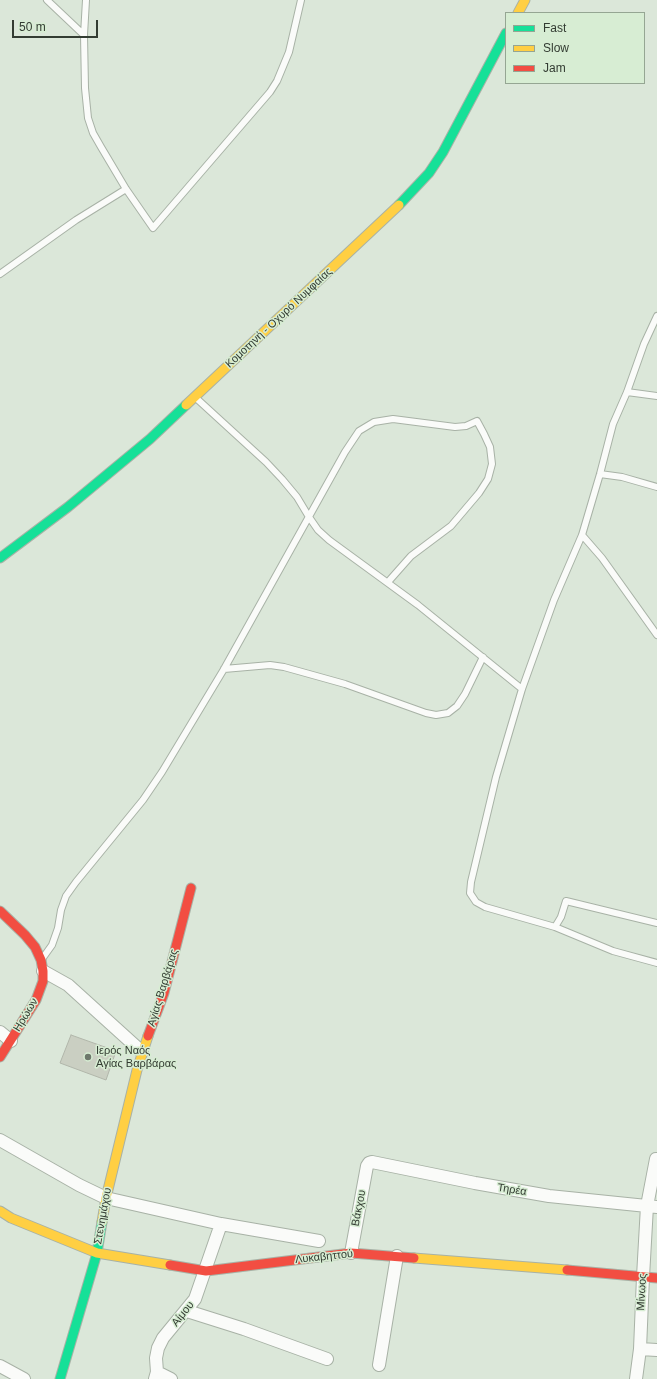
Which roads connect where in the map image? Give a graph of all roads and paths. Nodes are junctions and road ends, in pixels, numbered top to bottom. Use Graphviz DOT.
graph roads {
  1 [pos="47,0"];
  2 [pos="86,0"];
  3 [pos="301,0"];
  4 [pos="526,0"];
  5 [pos="519,12"];
  6 [pos="84,35"];
  7 [pos="505,36"];
  8 [pos="126,189"];
  9 [pos="0,274"];
  10 [pos="657,316"];
  11 [pos="627,392"];
  12 [pos="657,396"];
  13 [pos="195,397"];
  14 [pos="600,474"];
  15 [pos="657,487"];
  16 [pos="309,517"];
  17 [pos="582,535"];
  18 [pos="0,558"];
  19 [pos="388,582"];
  20 [pos="657,635"];
  21 [pos="483,657"];
  22 [pos="224,669"];
  23 [pos="522,688"];
  24 [pos="191,888"];
  25 [pos="0,912"];
  26 [pos="657,923"];
  27 [pos="555,927"];
  28 [pos="657,963"];
  29 [pos="42,965"];
  30 [pos="0,1032"];
  31 [pos="11,1041"];
  32 [pos="142,1052"];
  33 [pos="0,1057"];
  34 [pos="0,1140"];
  35 [pos="657,1159"];
  36 [pos="369,1163"];
  37 [pos="106,1198"];
  38 [pos="652,1206"];
  39 [pos="0,1211"];
  40 [pos="221,1224"];
  41 [pos="319,1241"];
  42 [pos="97,1253"];
  43 [pos="351,1253"];
  44 [pos="397,1256"];
  45 [pos="206,1271"];
  46 [pos="642,1277"];
  47 [pos="657,1278"];
  48 [pos="187,1311"];
  49 [pos="640,1349"];
  50 [pos="657,1350"];
  51 [pos="327,1359"];
  52 [pos="379,1365"];
  53 [pos="0,1366"];
  54 [pos="156,1375"];
  55 [pos="24,1379"];
  56 [pos="60,1379"];
  57 [pos="171,1379"];
  58 [pos="636,1379"];
  1 -- 6 [label="lane"];
  2 -- 6 [label="lane"];
  3 -- 8 [label="lane"];
  4 -- 5 [label="street"];
  6 -- 8 [label="lane"];
  7 -- 13 [label="street, Κομοτηνή - Οχυρό Νυμφαίας"];
  8 -- 9 [label="lane"];
  10 -- 11 [label="lane"];
  11 -- 12 [label="lane"];
  11 -- 14 [label="lane"];
  13 -- 16 [label="lane"];
  13 -- 18 [label="street, Κομοτηνή - Οχυρό Νυμφαίας"];
  14 -- 15 [label="lane"];
  14 -- 17 [label="lane"];
  16 -- 19 [label="lane"];
  16 -- 19 [label="lane"];
  16 -- 22 [label="lane"];
  17 -- 20 [label="lane"];
  17 -- 23 [label="lane"];
  19 -- 21 [label="lane"];
  21 -- 22 [label="lane"];
  21 -- 23 [label="lane"];
  22 -- 29 [label="lane"];
  23 -- 27 [label="lane"];
  24 -- 32 [label="street, Αγίας Βαρβάρας"];
  25 -- 29 [label="street"];
  26 -- 27 [label="lane"];
  27 -- 28 [label="lane"];
  29 -- 31 [label="street, Ηρώων"];
  29 -- 32 [label="street"];
  30 -- 31 [label="street"];
  31 -- 33 [label="street, Ηρώων"];
  32 -- 37 [label="street, Στενημάχου"];
  34 -- 37 [label="street"];
  35 -- 38 [label="street, Μίνωος"];
  36 -- 38 [label="street, Τηρέα"];
  36 -- 43 [label="street, Βάκχου"];
  37 -- 40 [label="street"];
  37 -- 42 [label="street, Στενημάχου"];
  38 -- 46 [label="street, Μίνωος"];
  39 -- 42 [label="street, Λυκαβηττού"];
  40 -- 41 [label="street"];
  40 -- 45 [label="street, Αίμου"];
  42 -- 45 [label="street, Λυκαβηττού"];
  42 -- 56 [label="street, Στενημάχου"];
  43 -- 44 [label="street, Λυκαβηττού"];
  43 -- 45 [label="street, Λυκαβηττού"];
  44 -- 46 [label="street, Λυκαβηττού"];
  44 -- 52 [label="street"];
  45 -- 48 [label="street, Αίμου"];
  46 -- 47 [label="street, Λυκαβηττού"];
  46 -- 49 [label="street, Μίνωος"];
  48 -- 51 [label="street"];
  48 -- 54 [label="street, Αίμου"];
  49 -- 50 [label="street"];
  49 -- 58 [label="street, Μίνωος"];
  53 -- 55 [label="street"];
  54 -- 57 [label="street"];
}
